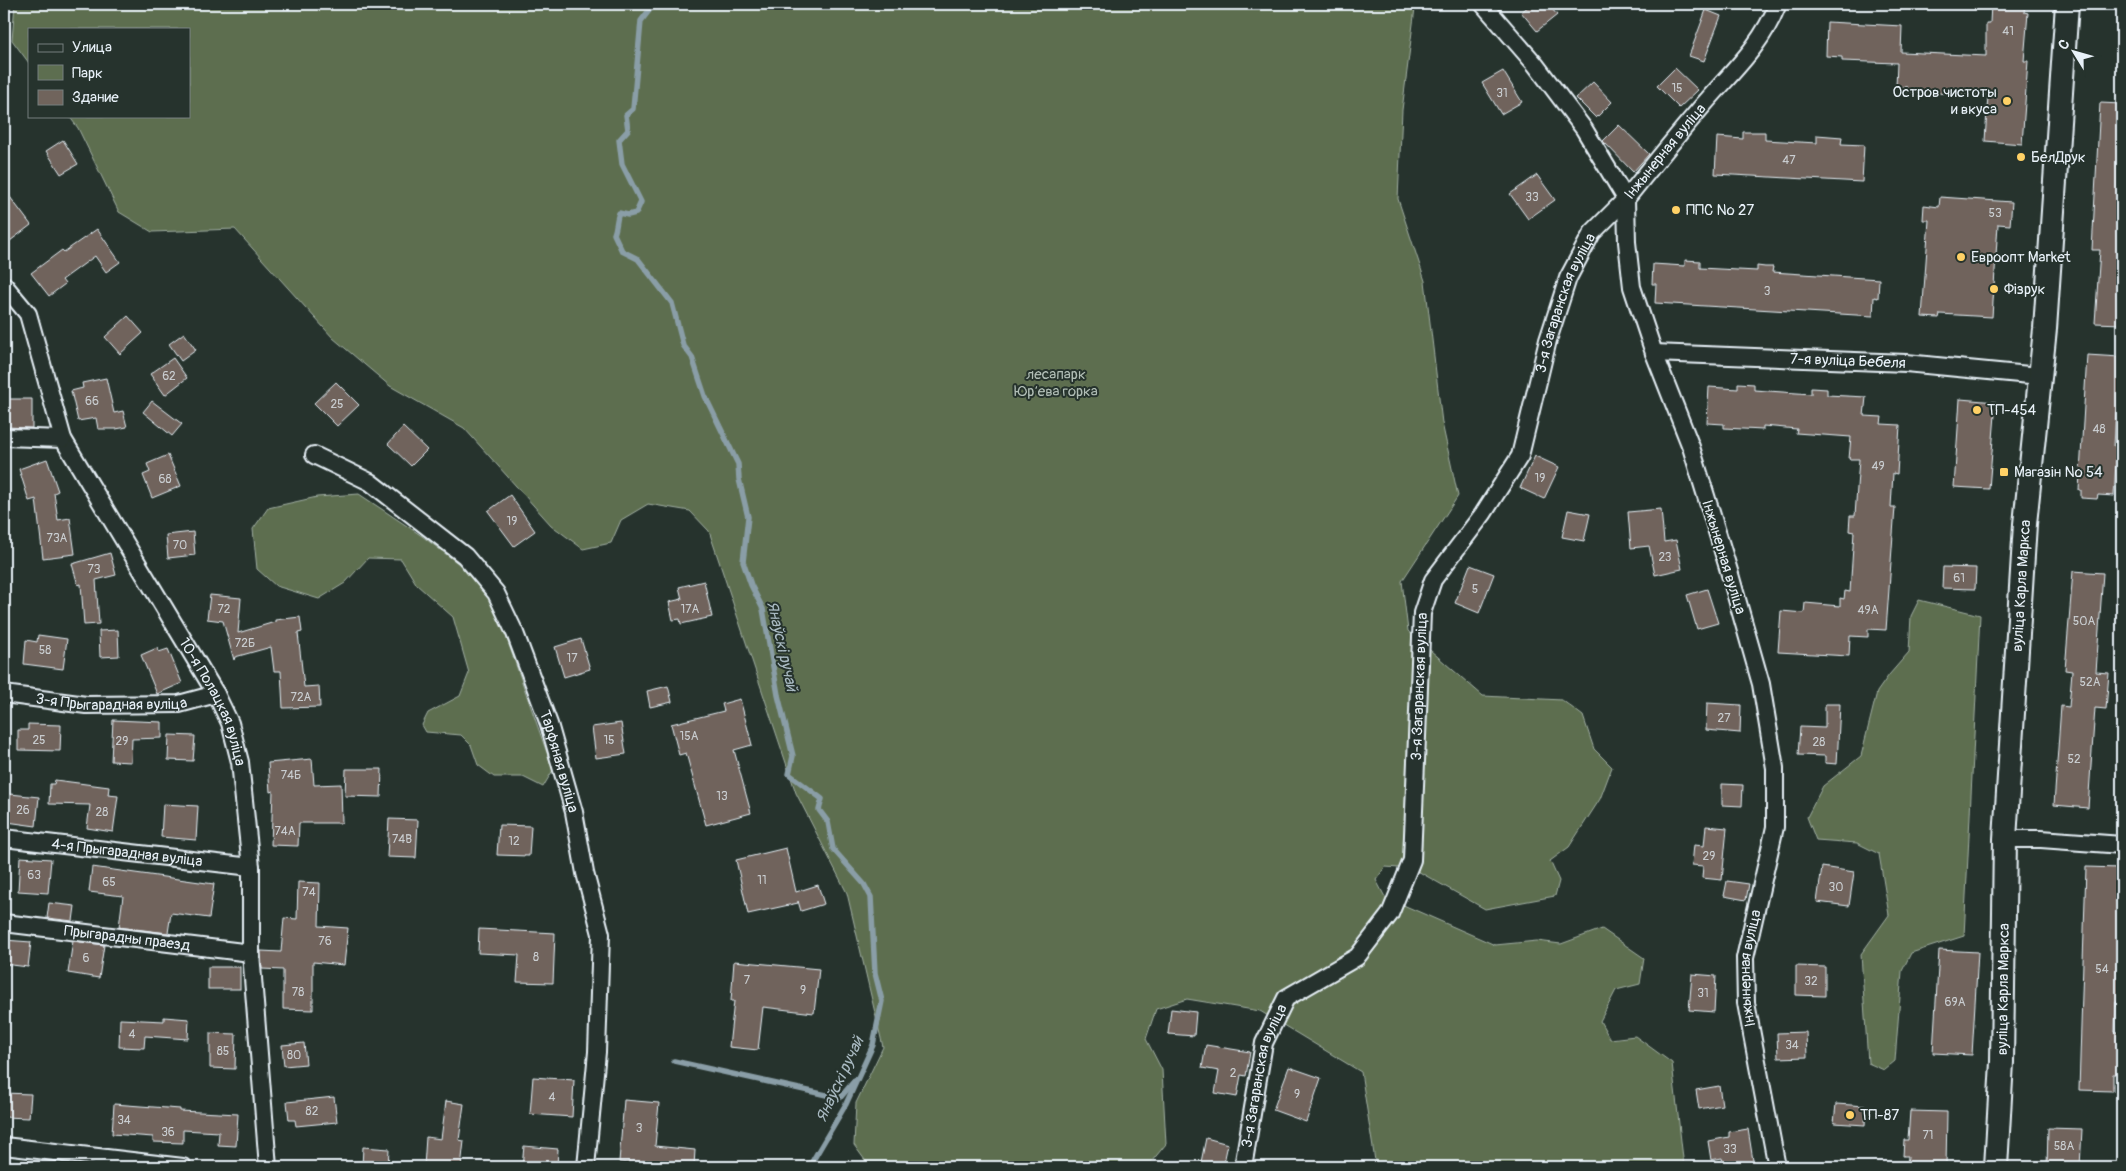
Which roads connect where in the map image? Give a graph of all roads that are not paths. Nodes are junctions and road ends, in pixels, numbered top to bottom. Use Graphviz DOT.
graph roads {
  1 [pos="1483,4"];
  2 [pos="1778,4"];
  3 [pos="2067,4"];
  4 [pos="1626,199"];
  5 [pos="4,285"];
  6 [pos="1654,353"];
  7 [pos="2040,376"];
  8 [pos="4,437"];
  9 [pos="63,440"];
  10 [pos="314,455"];
  11 [pos="4,694"];
  12 [pos="216,694"];
  13 [pos="4,838"];
  14 [pos="2006,839"];
  15 [pos="2122,845"];
  16 [pos="251,867"];
  17 [pos="4,923"];
  18 [pos="251,953"];
  19 [pos="4,1146"];
  20 [pos="184,1167"];
  21 [pos="268,1167"];
  22 [pos="586,1167"];
  23 [pos="1243,1167"];
  24 [pos="1777,1167"];
  25 [pos="1996,1167"];
  1 -- 4 [label="street"];
  2 -- 4 [label="street, Інжынерная вуліца"];
  3 -- 7 [label="main road, вуліца Карла Маркса"];
  4 -- 6 [label="street, Інжынерная вуліца"];
  4 -- 23 [label="street, 3-я Загаранская вуліца"];
  5 -- 9 [label="street, 10-я Полацкая вуліца"];
  6 -- 7 [label="street, 7-я вуліца Бебеля"];
  6 -- 24 [label="street, Інжынерная вуліца"];
  7 -- 14 [label="main road, вуліца Карла Маркса"];
  8 -- 9 [label="street"];
  9 -- 12 [label="street, 10-я Полацкая вуліца"];
  10 -- 22 [label="street, Тарфяная вуліца"];
  11 -- 12 [label="street, 3-я Прыгарадная вуліца"];
  12 -- 16 [label="street, 10-я Полацкая вуліца"];
  13 -- 16 [label="street, 4-я Прыгарадная вуліца"];
  14 -- 15 [label="street"];
  14 -- 25 [label="main road, вуліца Карла Маркса"];
  16 -- 18 [label="street, 10-я Полацкая вуліца"];
  17 -- 18 [label="street, Прыгарадны праезд"];
  18 -- 21 [label="street, 10-я Полацкая вуліца"];
  19 -- 20 [label="street"];
}
